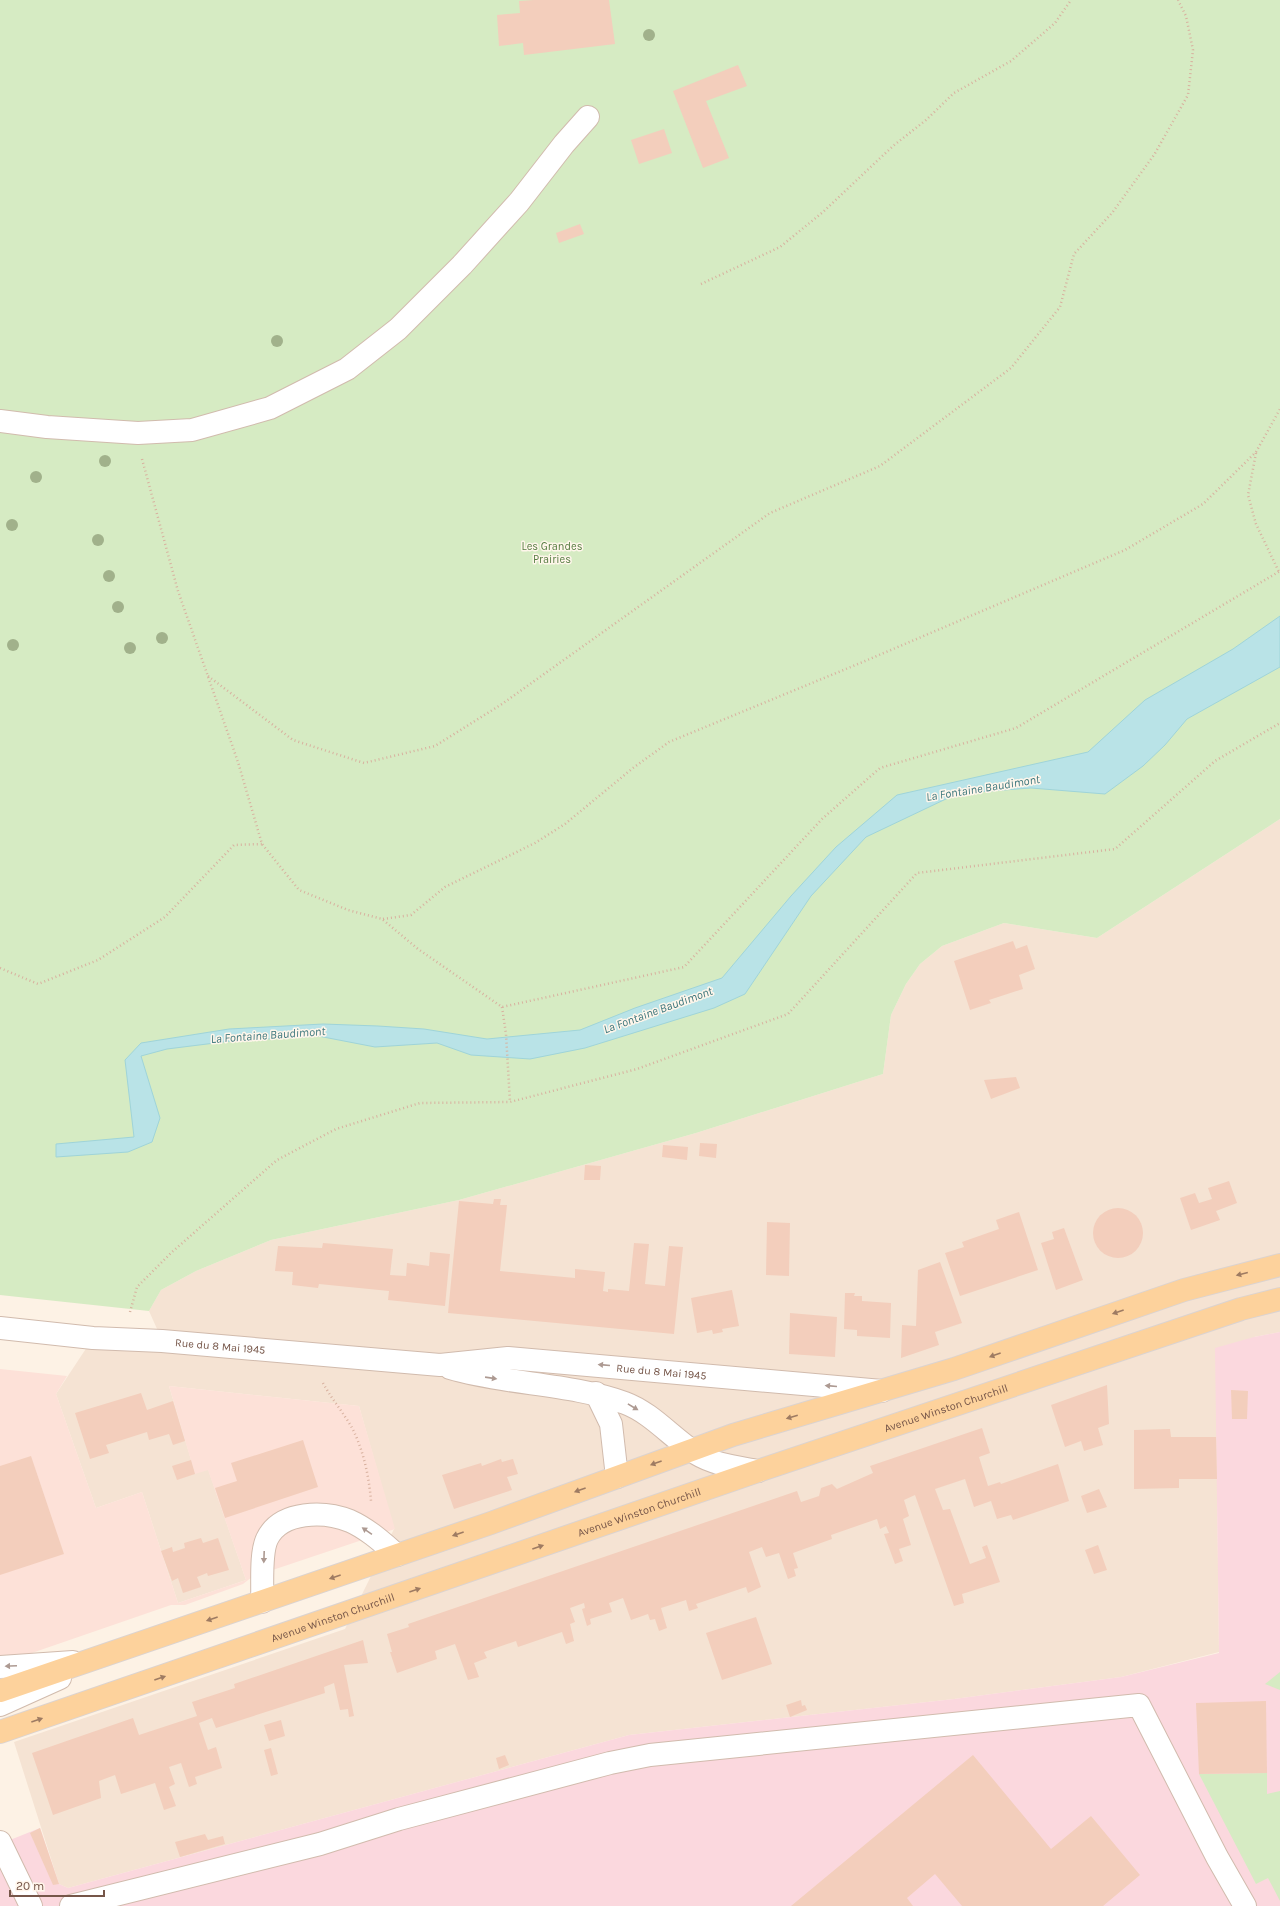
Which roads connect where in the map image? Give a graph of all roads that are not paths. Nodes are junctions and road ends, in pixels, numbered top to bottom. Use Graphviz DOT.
graph roads {
  1 [pos="588,117"];
  2 [pos="0,421"];
  3 [pos="1280,1265"];
  4 [pos="1280,1299"];
  5 [pos="0,1328"];
  6 [pos="440,1365"];
  7 [pos="883,1391"];
  8 [pos="596,1393"];
  9 [pos="691,1450"];
  10 [pos="758,1471"];
  11 [pos="617,1477"];
  12 [pos="397,1555"];
  13 [pos="262,1602"];
  14 [pos="92,1660"];
  15 [pos="0,1667"];
  16 [pos="0,1691"];
  17 [pos="0,1705"];
  18 [pos="0,1732"];
  19 [pos="0,1842"];
  20 [pos="31,1906"];
  21 [pos="71,1906"];
  22 [pos="1245,1906"];
  1 -- 2 [label="street"];
  3 -- 7 [label="main road, one-way"];
  4 -- 10 [label="main road, Avenue Winston Churchill"];
  5 -- 6 [label="street, Rue du 8 Mai 1945"];
  7 -- 6 [label="street, Rue du 8 Mai 1945, one-way"];
  6 -- 8 [label="street, Rue du 8 Mai 1945, one-way"];
  7 -- 9 [label="main road, one-way"];
  8 -- 9 [label="street, Rue du 8 Mai 1945, one-way"];
  8 -- 11 [label="street"];
  9 -- 10 [label="street, Rue du 8 Mai 1945"];
  9 -- 11 [label="main road, one-way"];
  18 -- 10 [label="main road, Avenue Winston Churchill, one-way"];
  11 -- 12 [label="main road, one-way"];
  12 -- 13 [label="main road, one-way"];
  12 -- 13 [label="street, one-way"];
  13 -- 14 [label="main road, one-way"];
  14 -- 15 [label="street, one-way"];
  14 -- 16 [label="main road"];
  14 -- 17 [label="street"];
  19 -- 20 [label="street"];
  21 -- 22 [label="street"];
}
